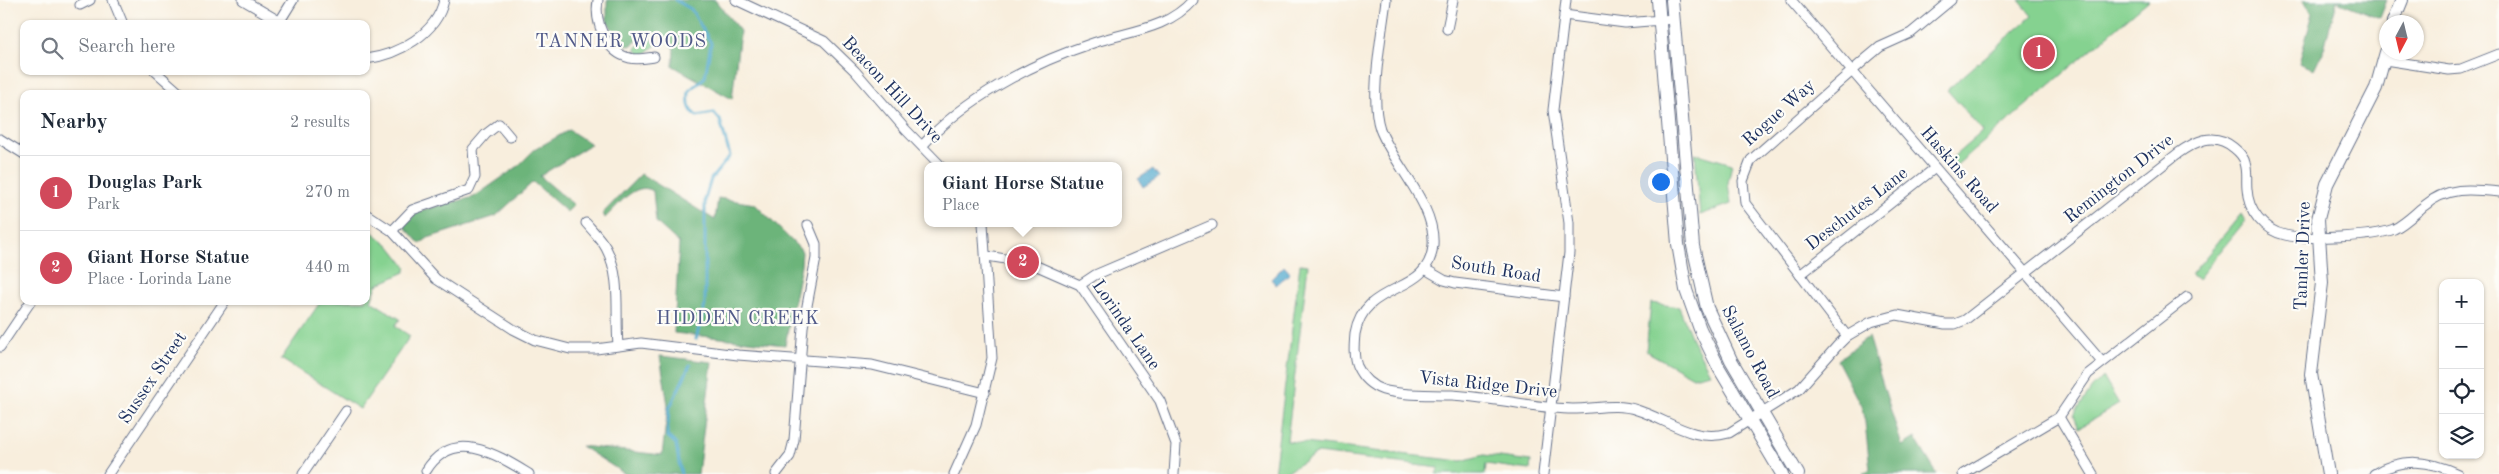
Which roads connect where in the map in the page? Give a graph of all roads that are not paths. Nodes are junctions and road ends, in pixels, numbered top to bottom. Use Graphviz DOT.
graph roads {
  1 [pos="90,0"];
  2 [pos="113,0"];
  3 [pos="243,0"];
  4 [pos="293,0"];
  5 [pos="444,0"];
  6 [pos="598,0"];
  7 [pos="736,0"];
  8 [pos="1192,0"];
  9 [pos="1386,0"];
  10 [pos="1453,0"];
  11 [pos="1566,0"];
  12 [pos="1658,0"];
  13 [pos="1672,0"];
  14 [pos="1791,0"];
  15 [pos="1951,0"];
  16 [pos="2402,0"];
  17 [pos="80,5"];
  18 [pos="1564,15"];
  19 [pos="2396,15"];
  20 [pos="1674,19"];
  21 [pos="122,20"];
  22 [pos="278,20"];
  23 [pos="283,20"];
  24 [pos="1660,21"];
  25 [pos="1447,29"];
  26 [pos="2499,54"];
  27 [pos="654,57"];
  28 [pos="370,58"];
  29 [pos="2385,60"];
  30 [pos="2404,60"];
  31 [pos="1851,71"];
  32 [pos="159,75"];
  33 [pos="173,90"];
  34 [pos="510,137"];
  35 [pos="0,139"];
  36 [pos="922,146"];
  37 [pos="20,152"];
  38 [pos="937,162"];
  39 [pos="1934,168"];
  40 [pos="2499,192"];
  41 [pos="370,217"];
  42 [pos="586,223"];
  43 [pos="808,225"];
  44 [pos="1212,225"];
  45 [pos="983,227"];
  46 [pos="392,231"];
  47 [pos="2318,236"];
  48 [pos="986,256"];
  49 [pos="1425,269"];
  50 [pos="2026,272"];
  51 [pos="1800,274"];
  52 [pos="1080,285"];
  53 [pos="1564,297"];
  54 [pos="2187,297"];
  55 [pos="28,305"];
  56 [pos="222,305"];
  57 [pos="1847,336"];
  58 [pos="618,345"];
  59 [pos="0,347"];
  60 [pos="800,360"];
  61 [pos="2102,362"];
  62 [pos="985,393"];
  63 [pos="1551,407"];
  64 [pos="346,411"];
  65 [pos="1762,413"];
  66 [pos="2059,417"];
  67 [pos="1750,422"];
  68 [pos="426,471"];
  69 [pos="2330,472"];
  70 [pos="108,474"];
  71 [pos="303,474"];
  72 [pos="529,474"];
  73 [pos="776,474"];
  74 [pos="954,474"];
  75 [pos="1174,474"];
  76 [pos="1543,474"];
  77 [pos="1782,474"];
  78 [pos="1798,474"];
  79 [pos="1963,474"];
  80 [pos="2093,474"];
  81 [pos="2374,474"];
  82 [pos="2458,474"];
  1 -- 17 [label="street"];
  2 -- 21 [label="street"];
  3 -- 22 [label="street"];
  4 -- 23 [label="street"];
  5 -- 28 [label="street"];
  6 -- 27 [label="street"];
  7 -- 36 [label="street, Beacon Hill Drive"];
  8 -- 36 [label="street"];
  9 -- 49 [label="street"];
  10 -- 25 [label="street"];
  11 -- 18 [label="street"];
  12 -- 24 [label="main road, Salamo Road"];
  13 -- 20 [label="main road, Salamo Road"];
  14 -- 31 [label="street, Haskins Road"];
  15 -- 31 [label="street, Rogue Way"];
  16 -- 19 [label="main road"];
  18 -- 24 [label="street"];
  18 -- 53 [label="street"];
  20 -- 24 [label="street"];
  20 -- 65 [label="main road, Salamo Road"];
  24 -- 67 [label="main road, Salamo Road"];
  26 -- 30 [label="street"];
  29 -- 47 [label="main road, Tannler Drive"];
  31 -- 39 [label="street, Haskins Road"];
  31 -- 51 [label="street, Rogue Way"];
  32 -- 33 [label="street"];
  34 -- 46 [label="street"];
  35 -- 37 [label="street"];
  36 -- 38 [label="street, Beacon Hill Drive"];
  39 -- 50 [label="street, Haskins Road"];
  39 -- 51 [label="street, Deschutes Lane"];
  40 -- 47 [label="street, Remington Drive"];
  41 -- 46 [label="street"];
  42 -- 58 [label="street"];
  43 -- 60 [label="street"];
  44 -- 52 [label="street"];
  45 -- 48 [label="street"];
  46 -- 58 [label="street"];
  47 -- 50 [label="street, Remington Drive"];
  47 -- 69 [label="main road, Tannler Drive"];
  48 -- 52 [label="street, Lorinda Lane"];
  48 -- 62 [label="street"];
  49 -- 53 [label="street, South Road"];
  49 -- 63 [label="street, Vista Ridge Drive"];
  50 -- 57 [label="street, Remington Drive"];
  50 -- 61 [label="street, Haskins Road"];
  51 -- 57 [label="street, Rogue Way"];
  52 -- 75 [label="street, Lorinda Lane"];
  53 -- 63 [label="street"];
  54 -- 61 [label="street"];
  55 -- 59 [label="street"];
  56 -- 70 [label="street, Sussex Street"];
  57 -- 65 [label="street, Remington Drive"];
  58 -- 60 [label="street"];
  60 -- 62 [label="street"];
  60 -- 73 [label="street"];
  61 -- 66 [label="street"];
  62 -- 74 [label="street"];
  63 -- 67 [label="street, Vista Ridge Drive"];
  63 -- 76 [label="street"];
  64 -- 71 [label="street"];
  65 -- 67 [label="street, Remington Drive"];
  65 -- 78 [label="main road, Salamo Road"];
  66 -- 79 [label="street"];
  66 -- 80 [label="street"];
  67 -- 77 [label="main road, Salamo Road"];
  68 -- 72 [label="street"];
  81 -- 82 [label="street"];
}
